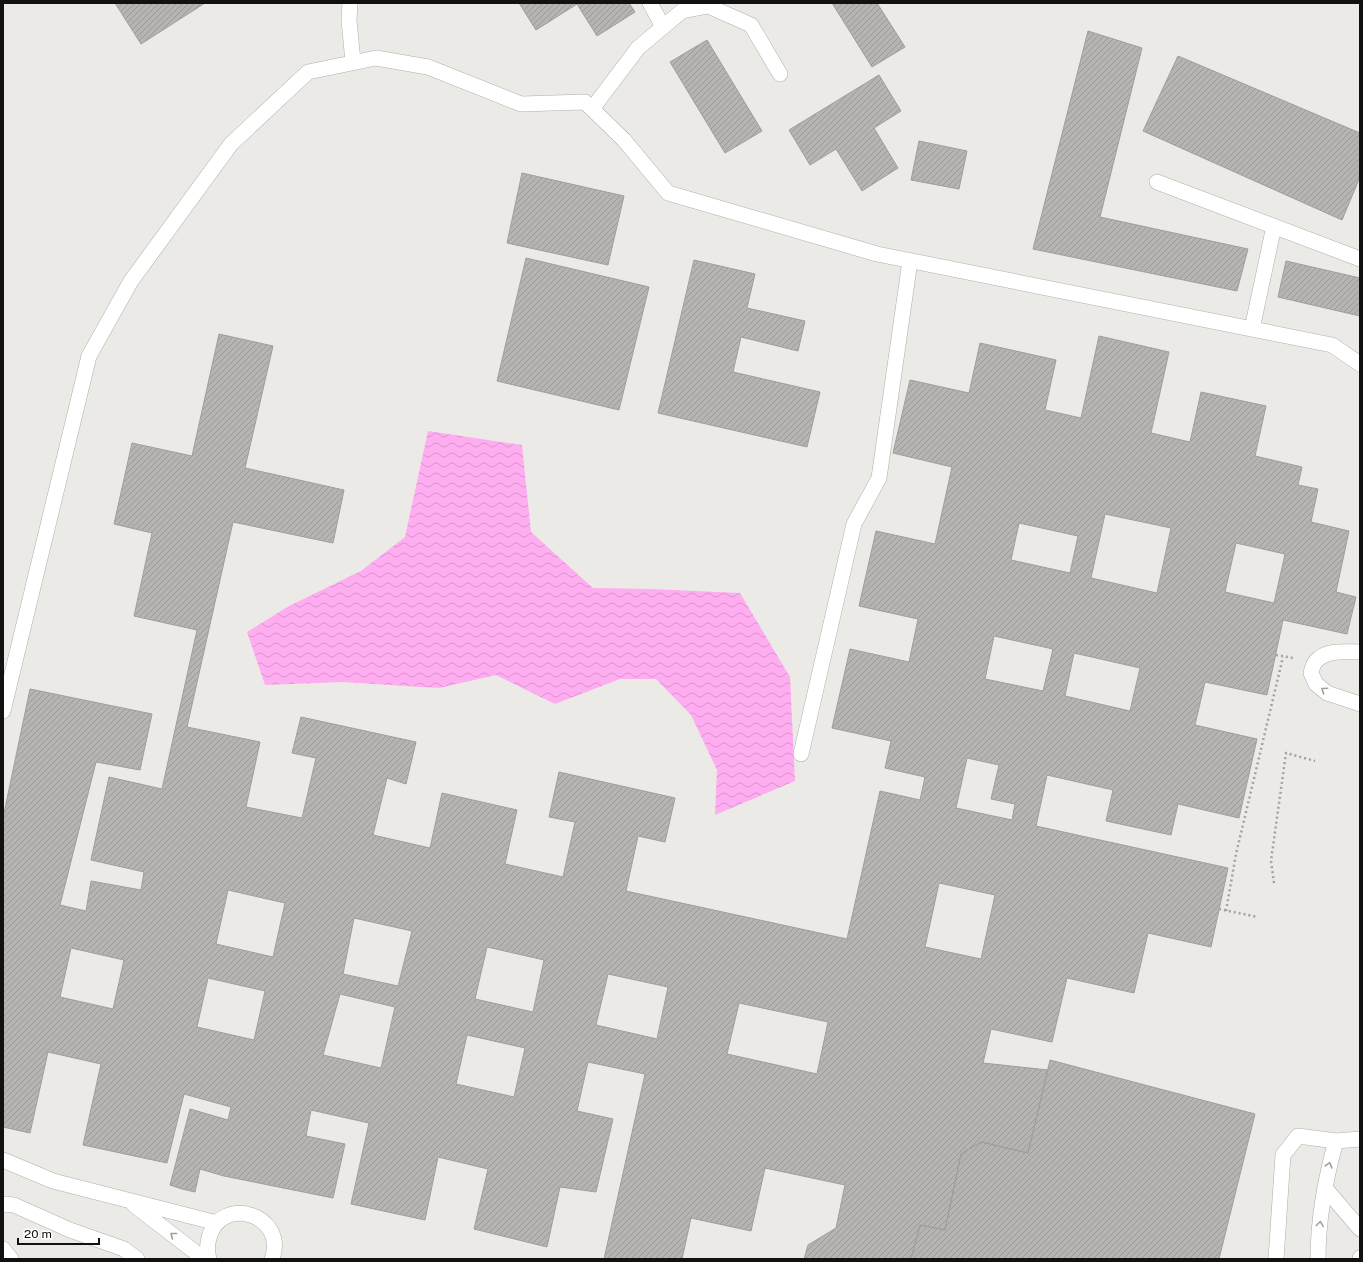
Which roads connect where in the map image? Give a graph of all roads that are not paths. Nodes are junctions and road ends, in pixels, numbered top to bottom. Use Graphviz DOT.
graph roads {
  1 [pos="350,3"];
  2 [pos="650,3"];
  3 [pos="663,27"];
  4 [pos="353,62"];
  5 [pos="780,74"];
  6 [pos="592,109"];
  7 [pos="1157,182"];
  8 [pos="1274,226"];
  9 [pos="1360,259"];
  10 [pos="910,261"];
  11 [pos="1252,329"];
  12 [pos="1360,364"];
  13 [pos="1360,652"];
  14 [pos="1360,704"];
  15 [pos="3,711"];
  16 [pos="801,754"];
  17 [pos="1360,1139"];
  18 [pos="1336,1142"];
  19 [pos="3,1160"];
  20 [pos="1324,1188"];
  21 [pos="128,1201"];
  22 [pos="3,1204"];
  23 [pos="217,1223"];
  24 [pos="1360,1229"];
  25 [pos="3,1249"];
  26 [pos="274,1257"];
  27 [pos="11,1259"];
  28 [pos="137,1259"];
  29 [pos="204,1259"];
  30 [pos="210,1259"];
  31 [pos="1276,1259"];
  32 [pos="1318,1259"];
  1 -- 4 [label="lane"];
  2 -- 3 [label="lane"];
  3 -- 5 [label="lane"];
  3 -- 6 [label="lane"];
  4 -- 6 [label="lane"];
  4 -- 15 [label="lane"];
  6 -- 10 [label="lane"];
  7 -- 8 [label="lane"];
  8 -- 9 [label="lane"];
  8 -- 11 [label="lane"];
  10 -- 11 [label="lane"];
  10 -- 16 [label="lane"];
  11 -- 12 [label="lane"];
  14 -- 13 [label="lane, one-way"];
  17 -- 18 [label="lane"];
  20 -- 18 [label="lane, one-way"];
  18 -- 31 [label="lane"];
  19 -- 21 [label="lane"];
  20 -- 24 [label="lane"];
  32 -- 20 [label="lane, one-way"];
  21 -- 23 [label="lane"];
  29 -- 21 [label="lane, one-way"];
  22 -- 28 [label="lane"];
  23 -- 26 [label="lane"];
  23 -- 30 [label="lane"];
  25 -- 27 [label="lane"];
}
